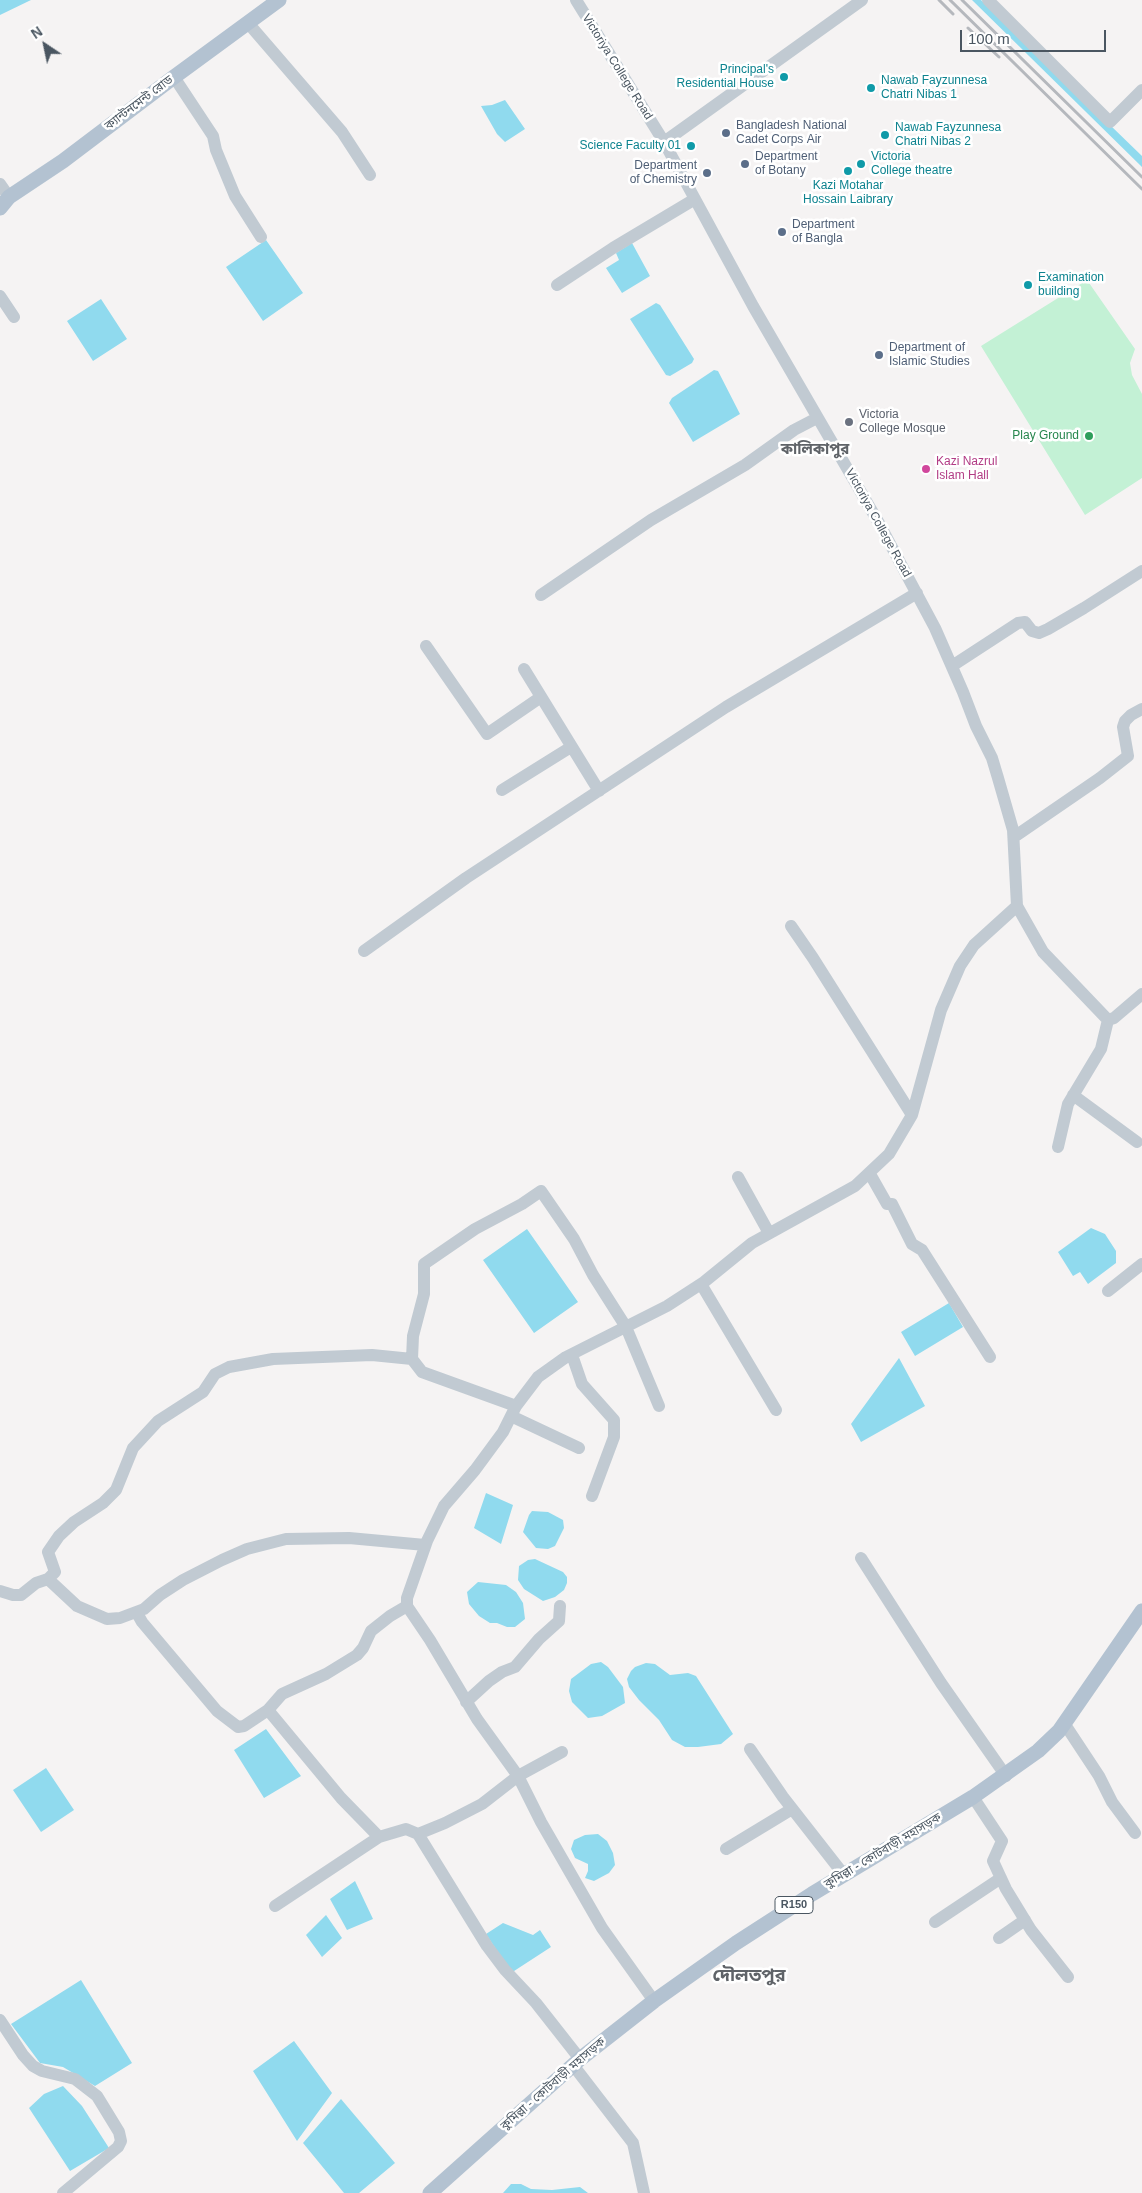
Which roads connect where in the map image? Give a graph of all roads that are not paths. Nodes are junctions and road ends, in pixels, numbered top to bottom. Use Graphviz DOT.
graph roads {
  1 [pos="279,0"];
  2 [pos="576,0"];
  3 [pos="862,0"];
  4 [pos="988,0"];
  5 [pos="248,23"];
  6 [pos="174,77"];
  7 [pos="1142,90"];
  8 [pos="664,142"];
  9 [pos="370,174"];
  10 [pos="0,184"];
  11 [pos="696,199"];
  12 [pos="5,203"];
  13 [pos="261,237"];
  14 [pos="558,285"];
  15 [pos="0,296"];
  16 [pos="14,317"];
  17 [pos="817,418"];
  18 [pos="1142,571"];
  19 [pos="917,593"];
  20 [pos="541,595"];
  21 [pos="426,646"];
  22 [pos="952,666"];
  23 [pos="524,669"];
  24 [pos="540,697"];
  25 [pos="1142,709"];
  26 [pos="571,747"];
  27 [pos="502,790"];
  28 [pos="599,791"];
  29 [pos="1014,837"];
  30 [pos="1017,906"];
  31 [pos="791,926"];
  32 [pos="364,951"];
  33 [pos="1142,994"];
  34 [pos="1108,1020"];
  35 [pos="1073,1095"];
  36 [pos="912,1115"];
  37 [pos="1137,1142"];
  38 [pos="1058,1147"];
  39 [pos="870,1174"];
  40 [pos="738,1177"];
  41 [pos="770,1233"];
  42 [pos="1142,1264"];
  43 [pos="701,1284"];
  44 [pos="1108,1291"];
  45 [pos="626,1327"];
  46 [pos="572,1355"];
  47 [pos="990,1358"];
  48 [pos="412,1359"];
  49 [pos="659,1406"];
  50 [pos="776,1410"];
  51 [pos="514,1411"];
  52 [pos="579,1448"];
  53 [pos="592,1496"];
  54 [pos="425,1545"];
  55 [pos="861,1558"];
  56 [pos="48,1579"];
  57 [pos="0,1591"];
  58 [pos="407,1606"];
  59 [pos="560,1606"];
  60 [pos="1142,1611"];
  61 [pos="137,1613"];
  62 [pos="466,1702"];
  63 [pos="268,1710"];
  64 [pos="1064,1723"];
  65 [pos="750,1749"];
  66 [pos="562,1752"];
  67 [pos="518,1776"];
  68 [pos="1006,1776"];
  69 [pos="973,1797"];
  70 [pos="792,1809"];
  71 [pos="1135,1833"];
  72 [pos="418,1834"];
  73 [pos="379,1837"];
  74 [pos="726,1849"];
  75 [pos="844,1874"];
  76 [pos="1001,1878"];
  77 [pos="275,1906"];
  78 [pos="1025,1920"];
  79 [pos="935,1922"];
  80 [pos="999,1938"];
  81 [pos="1068,1977"];
  82 [pos="654,2001"];
  83 [pos="0,2020"];
  84 [pos="576,2062"];
  85 [pos="63,2193"];
  86 [pos="430,2193"];
  87 [pos="644,2193"];
  1 -- 5 [label="main road, ক্যান্টনমেন্ট রোড"];
  2 -- 8 [label="street, Victoriya College Road"];
  3 -- 8 [label="street"];
  4 -- 7 [label="street"];
  5 -- 6 [label="main road, ক্যান্টনমেন্ট রোড"];
  5 -- 9 [label="street"];
  6 -- 12 [label="main road, ক্যান্টনমেন্ট রোড"];
  6 -- 13 [label="street"];
  8 -- 11 [label="street, Victoriya College Road"];
  10 -- 12 [label="street"];
  11 -- 14 [label="street"];
  11 -- 17 [label="street, Victoriya College Road"];
  15 -- 16 [label="street"];
  17 -- 19 [label="street, Victoriya College Road"];
  17 -- 20 [label="street"];
  18 -- 22 [label="street"];
  19 -- 22 [label="street, Victoriya College Road"];
  19 -- 28 [label="street"];
  21 -- 24 [label="street"];
  22 -- 29 [label="street, Victoriya College Road"];
  23 -- 24 [label="street"];
  24 -- 26 [label="street"];
  25 -- 29 [label="street"];
  26 -- 27 [label="street"];
  26 -- 28 [label="street"];
  28 -- 32 [label="street"];
  29 -- 30 [label="street, Victoriya College Road"];
  30 -- 34 [label="street, Victoriya College Road"];
  30 -- 36 [label="street"];
  31 -- 36 [label="street"];
  33 -- 34 [label="street"];
  34 -- 35 [label="street"];
  35 -- 37 [label="street"];
  35 -- 38 [label="street"];
  36 -- 39 [label="street"];
  39 -- 41 [label="street"];
  39 -- 47 [label="street"];
  40 -- 41 [label="street"];
  41 -- 43 [label="street"];
  42 -- 44 [label="street"];
  43 -- 45 [label="street"];
  43 -- 50 [label="street"];
  45 -- 46 [label="street"];
  45 -- 48 [label="street"];
  45 -- 49 [label="street"];
  46 -- 51 [label="street"];
  46 -- 53 [label="street"];
  48 -- 51 [label="street"];
  48 -- 56 [label="street"];
  51 -- 52 [label="street"];
  51 -- 54 [label="street"];
  54 -- 58 [label="street"];
  54 -- 61 [label="street"];
  55 -- 68 [label="street"];
  56 -- 57 [label="street"];
  56 -- 61 [label="street"];
  58 -- 62 [label="street"];
  58 -- 63 [label="street"];
  59 -- 62 [label="street"];
  60 -- 64 [label="main road, কুমিল্লা - কোটবাড়ী মহাসড়ক / R150"];
  61 -- 63 [label="street"];
  62 -- 67 [label="street"];
  63 -- 73 [label="street"];
  64 -- 68 [label="main road, কুমিল্লা - কোটবাড়ী মহাসড়ক / R150"];
  64 -- 71 [label="street"];
  65 -- 70 [label="street"];
  66 -- 67 [label="street"];
  67 -- 72 [label="street"];
  67 -- 82 [label="street"];
  68 -- 69 [label="main road, কুমিল্লা - কোটবাড়ী মহাসড়ক / R150"];
  69 -- 75 [label="main road, কুমিল্লা - কোটবাড়ী মহাসড়ক / R150"];
  69 -- 76 [label="street"];
  70 -- 74 [label="street"];
  70 -- 75 [label="street"];
  72 -- 73 [label="street"];
  72 -- 84 [label="street"];
  73 -- 77 [label="street"];
  75 -- 82 [label="main road, কুমিল্লা - কোটবাড়ী মহাসড়ক / R150"];
  76 -- 78 [label="street"];
  76 -- 79 [label="street"];
  78 -- 80 [label="street"];
  78 -- 81 [label="street"];
  82 -- 84 [label="main road, কুমিল্লা - কোটবাড়ী মহাসড়ক / R150"];
  83 -- 85 [label="street"];
  84 -- 86 [label="main road, কুমিল্লা - কোটবাড়ী মহাসড়ক / R150"];
  84 -- 87 [label="street"];
}
